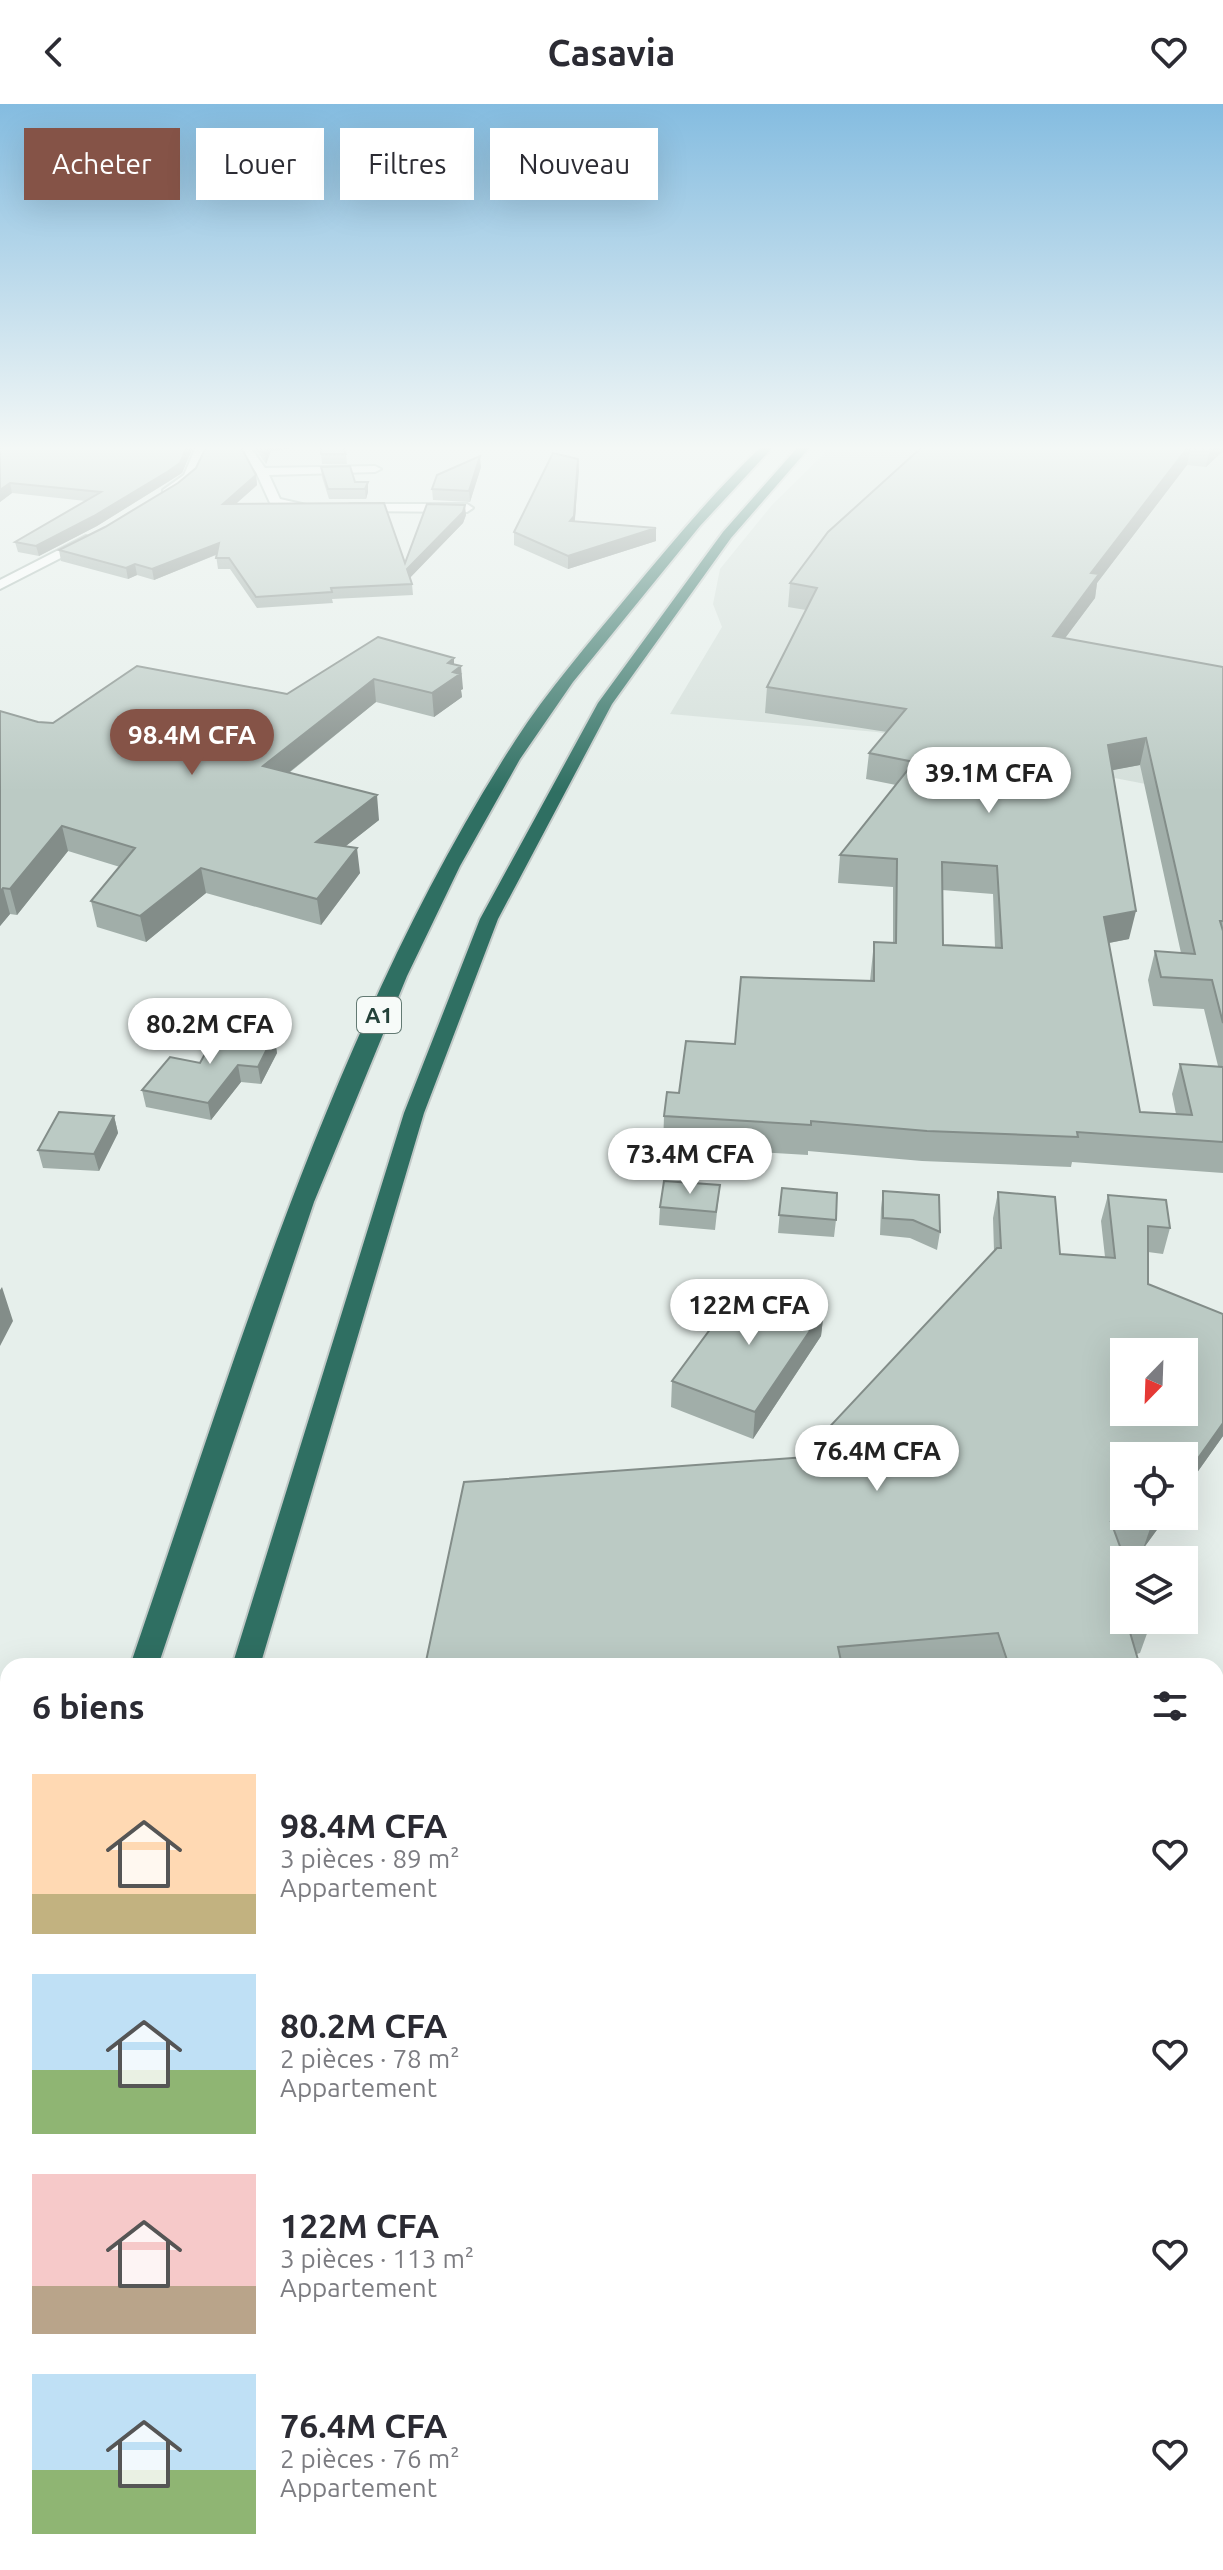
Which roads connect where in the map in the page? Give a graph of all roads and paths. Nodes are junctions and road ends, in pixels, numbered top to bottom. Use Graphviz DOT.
graph roads {
  1 [pos="44,562"];
  2 [pos="662,562"];
  3 [pos="707,562"];
  4 [pos="0,585"];
  5 [pos="147,1658"];
  6 [pos="248,1658"];
  1 -- 4 [label="street"];
  2 -- 5 [label="highway, A1"];
  3 -- 6 [label="highway"];
}
